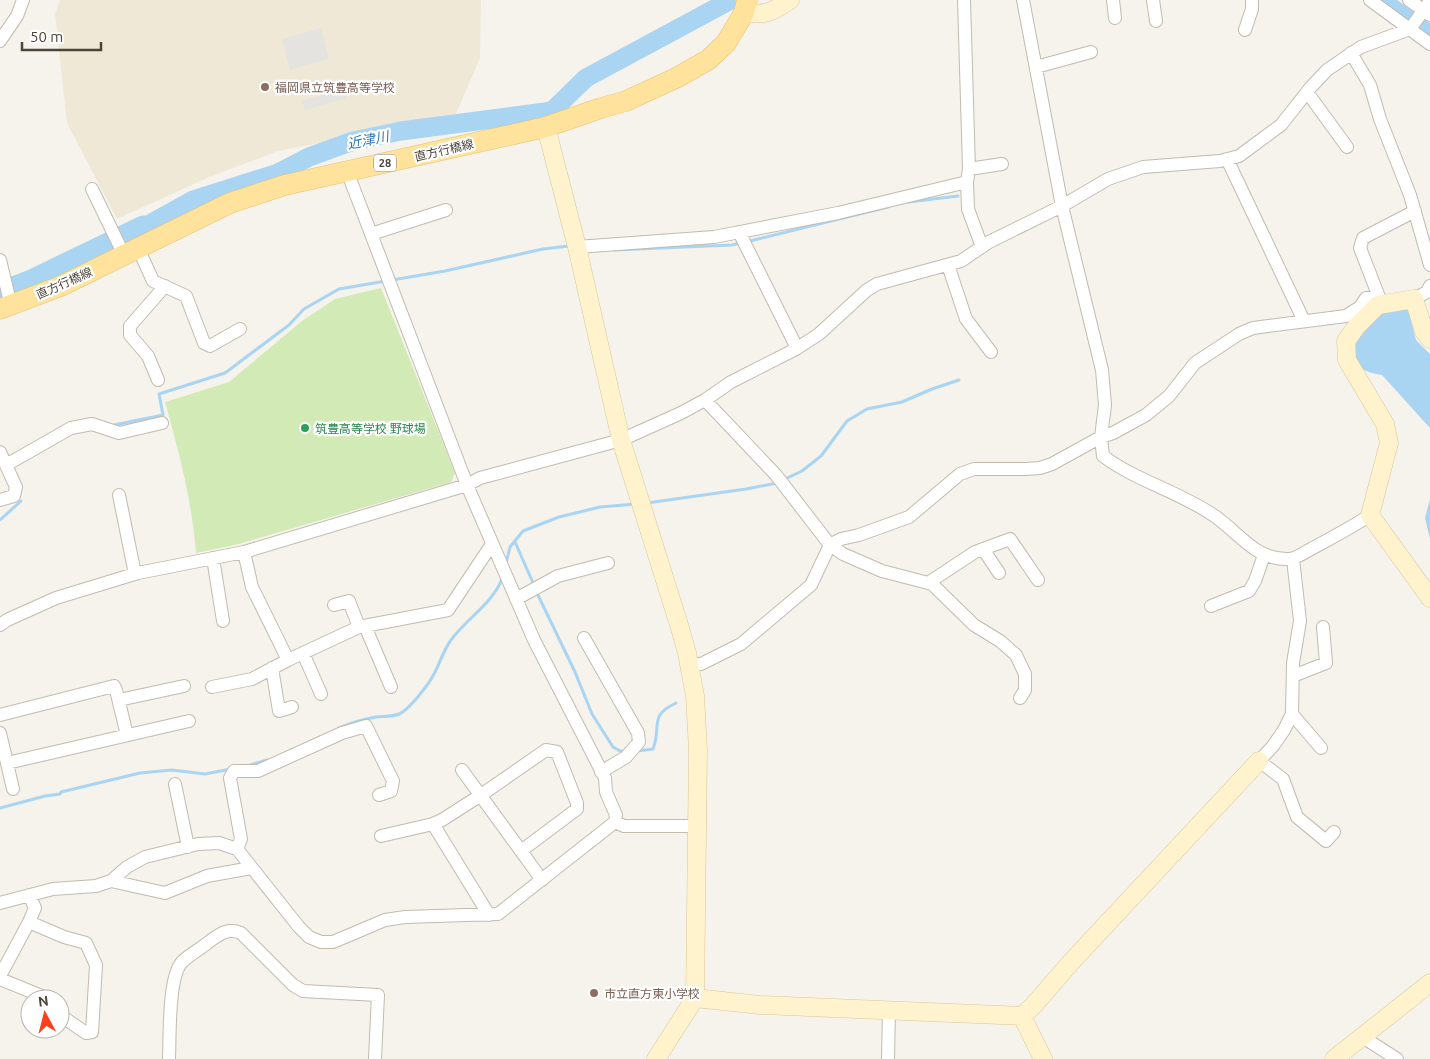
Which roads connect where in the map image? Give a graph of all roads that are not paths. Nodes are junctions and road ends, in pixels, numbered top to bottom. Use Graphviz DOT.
graph roads {
  1 [pos="23,0"];
  2 [pos="790,0"];
  3 [pos="964,0"];
  4 [pos="1023,0"];
  5 [pos="1113,0"];
  6 [pos="1153,0"];
  7 [pos="1252,0"];
  8 [pos="1370,0"];
  9 [pos="1409,0"];
  10 [pos="746,6"];
  11 [pos="1426,10"];
  12 [pos="1115,18"];
  13 [pos="1156,21"];
  14 [pos="1410,29"];
  15 [pos="1245,30"];
  16 [pos="0,41"];
  17 [pos="1430,44"];
  18 [pos="1091,52"];
  19 [pos="1351,53"];
  20 [pos="1036,67"];
  21 [pos="1307,92"];
  22 [pos="546,127"];
  23 [pos="1347,147"];
  24 [pos="1227,159"];
  25 [pos="1002,164"];
  26 [pos="969,169"];
  27 [pos="347,171"];
  28 [pos="967,182"];
  29 [pos="92,189"];
  30 [pos="1062,206"];
  31 [pos="446,210"];
  32 [pos="1415,211"];
  33 [pos="739,232"];
  34 [pos="371,234"];
  35 [pos="577,247"];
  36 [pos="982,247"];
  37 [pos="129,253"];
  38 [pos="0,260"];
  39 [pos="948,264"];
  40 [pos="1430,265"];
  41 [pos="3,281"];
  42 [pos="165,286"];
  43 [pos="1430,286"];
  44 [pos="1414,298"];
  45 [pos="1380,301"];
  46 [pos="7,307"];
  47 [pos="1304,321"];
  48 [pos="240,329"];
  49 [pos="1430,339"];
  50 [pos="796,349"];
  51 [pos="991,352"];
  52 [pos="158,380"];
  53 [pos="705,400"];
  54 [pos="162,423"];
  55 [pos="1101,437"];
  56 [pos="621,440"];
  57 [pos="0,452"];
  58 [pos="6,465"];
  59 [pos="467,484"];
  60 [pos="120,495"];
  61 [pos="0,500"];
  62 [pos="1370,515"];
  63 [pos="492,544"];
  64 [pos="830,545"];
  65 [pos="983,549"];
  66 [pos="244,552"];
  67 [pos="1264,555"];
  68 [pos="213,558"];
  69 [pos="1293,559"];
  70 [pos="608,563"];
  71 [pos="999,573"];
  72 [pos="135,574"];
  73 [pos="1038,580"];
  74 [pos="928,583"];
  75 [pos="1430,598"];
  76 [pos="516,599"];
  77 [pos="334,605"];
  78 [pos="1211,606"];
  79 [pos="223,621"];
  80 [pos="0,625"];
  81 [pos="362,626"];
  82 [pos="1323,627"];
  83 [pos="584,638"];
  84 [pos="303,653"];
  85 [pos="288,660"];
  86 [pos="689,665"];
  87 [pos="272,668"];
  88 [pos="1293,676"];
  89 [pos="184,686"];
  90 [pos="212,687"];
  91 [pos="391,687"];
  92 [pos="321,694"];
  93 [pos="1020,698"];
  94 [pos="119,700"];
  95 [pos="292,707"];
  96 [pos="1292,714"];
  97 [pos="0,715"];
  98 [pos="189,721"];
  99 [pos="0,733"];
  100 [pos="127,735"];
  101 [pos="1321,748"];
  102 [pos="1258,761"];
  103 [pos="7,763"];
  104 [pos="462,770"];
  105 [pos="601,772"];
  106 [pos="175,784"];
  107 [pos="13,789"];
  108 [pos="380,795"];
  109 [pos="481,795"];
  110 [pos="615,822"];
  111 [pos="432,824"];
  112 [pos="697,826"];
  113 [pos="1334,832"];
  114 [pos="381,836"];
  115 [pos="188,847"];
  116 [pos="237,849"];
  117 [pos="521,852"];
  118 [pos="251,868"];
  119 [pos="542,880"];
  120 [pos="110,881"];
  121 [pos="29,895"];
  122 [pos="0,904"];
  123 [pos="489,915"];
  124 [pos="29,922"];
  125 [pos="0,977"];
  126 [pos="1430,983"];
  127 [pos="27,989"];
  128 [pos="695,998"];
  129 [pos="889,1010"];
  130 [pos="1022,1016"];
  131 [pos="70,1021"];
  132 [pos="1361,1036"];
  133 [pos="169,1059"];
  134 [pos="375,1059"];
  135 [pos="656,1059"];
  136 [pos="888,1059"];
  137 [pos="1044,1059"];
  138 [pos="1334,1059"];
  139 [pos="1397,1059"];
  1 -- 16 [label="street"];
  2 -- 10 [label="street"];
  3 -- 26 [label="street"];
  4 -- 20 [label="street"];
  5 -- 12 [label="street"];
  6 -- 13 [label="street"];
  7 -- 15 [label="street"];
  8 -- 14 [label="street"];
  9 -- 11 [label="street"];
  10 -- 22 [label="main road, 直方行橋線 / 28"];
  11 -- 14 [label="street"];
  14 -- 17 [label="street"];
  14 -- 19 [label="street"];
  18 -- 20 [label="street"];
  19 -- 21 [label="street"];
  19 -- 32 [label="street"];
  20 -- 30 [label="street"];
  21 -- 23 [label="street"];
  21 -- 24 [label="street"];
  22 -- 27 [label="main road, 直方行橋線 / 28"];
  22 -- 35 [label="street"];
  24 -- 30 [label="street"];
  24 -- 47 [label="street"];
  25 -- 26 [label="street"];
  26 -- 28 [label="street"];
  27 -- 34 [label="street"];
  27 -- 37 [label="main road, 直方行橋線 / 28"];
  28 -- 33 [label="street"];
  28 -- 36 [label="street"];
  29 -- 37 [label="street"];
  30 -- 36 [label="street"];
  30 -- 55 [label="street"];
  31 -- 34 [label="street"];
  32 -- 40 [label="street"];
  32 -- 45 [label="street"];
  33 -- 35 [label="street"];
  33 -- 50 [label="street"];
  34 -- 59 [label="street"];
  35 -- 56 [label="street"];
  36 -- 39 [label="street"];
  37 -- 42 [label="street"];
  37 -- 46 [label="main road, 直方行橋線 / 28"];
  38 -- 41 [label="street"];
  39 -- 50 [label="street"];
  39 -- 51 [label="street"];
  41 -- 46 [label="street"];
  42 -- 48 [label="street"];
  42 -- 52 [label="street"];
  43 -- 44 [label="street"];
  44 -- 45 [label="street"];
  44 -- 49 [label="street"];
  45 -- 47 [label="street"];
  45 -- 62 [label="street"];
  47 -- 55 [label="street"];
  50 -- 53 [label="street"];
  53 -- 56 [label="street"];
  53 -- 64 [label="street"];
  54 -- 58 [label="street"];
  55 -- 64 [label="street"];
  55 -- 67 [label="street"];
  56 -- 59 [label="street"];
  56 -- 86 [label="street"];
  57 -- 58 [label="street"];
  58 -- 61 [label="street"];
  59 -- 63 [label="street"];
  59 -- 66 [label="street"];
  60 -- 72 [label="street"];
  62 -- 69 [label="street"];
  62 -- 75 [label="street"];
  63 -- 76 [label="street"];
  63 -- 81 [label="street"];
  64 -- 74 [label="street"];
  64 -- 86 [label="street"];
  65 -- 71 [label="street"];
  65 -- 73 [label="street"];
  65 -- 74 [label="street"];
  66 -- 68 [label="street"];
  66 -- 85 [label="street"];
  67 -- 69 [label="street"];
  67 -- 78 [label="street"];
  68 -- 72 [label="street"];
  68 -- 79 [label="street"];
  69 -- 88 [label="street"];
  70 -- 76 [label="street"];
  72 -- 80 [label="street"];
  74 -- 93 [label="street"];
  76 -- 105 [label="street"];
  77 -- 81 [label="street"];
  81 -- 84 [label="street"];
  81 -- 91 [label="street"];
  82 -- 88 [label="street"];
  83 -- 105 [label="street"];
  84 -- 85 [label="street"];
  84 -- 92 [label="street"];
  85 -- 87 [label="street"];
  86 -- 112 [label="street"];
  87 -- 90 [label="street"];
  87 -- 95 [label="street"];
  88 -- 96 [label="street"];
  89 -- 94 [label="street"];
  94 -- 97 [label="street"];
  94 -- 100 [label="street"];
  96 -- 101 [label="street"];
  96 -- 102 [label="street"];
  98 -- 100 [label="street"];
  99 -- 103 [label="street"];
  100 -- 103 [label="street"];
  102 -- 113 [label="street"];
  102 -- 130 [label="street"];
  103 -- 107 [label="street"];
  104 -- 109 [label="street"];
  105 -- 110 [label="street"];
  106 -- 115 [label="street"];
  108 -- 116 [label="street"];
  109 -- 111 [label="street"];
  109 -- 117 [label="street"];
  109 -- 117 [label="street"];
  110 -- 112 [label="street"];
  110 -- 119 [label="street"];
  111 -- 114 [label="street"];
  111 -- 123 [label="street"];
  112 -- 128 [label="street"];
  115 -- 116 [label="street"];
  115 -- 120 [label="street"];
  116 -- 118 [label="street"];
  117 -- 119 [label="street"];
  118 -- 120 [label="street"];
  118 -- 123 [label="street"];
  119 -- 123 [label="street"];
  120 -- 121 [label="street"];
  121 -- 122 [label="street"];
  121 -- 124 [label="street"];
  124 -- 125 [label="street"];
  124 -- 131 [label="street"];
  125 -- 127 [label="street"];
  126 -- 132 [label="street"];
  128 -- 129 [label="street"];
  128 -- 135 [label="street"];
  129 -- 130 [label="street"];
  129 -- 136 [label="street"];
  130 -- 137 [label="street"];
  132 -- 138 [label="street"];
  132 -- 139 [label="street"];
  133 -- 134 [label="street"];
}
